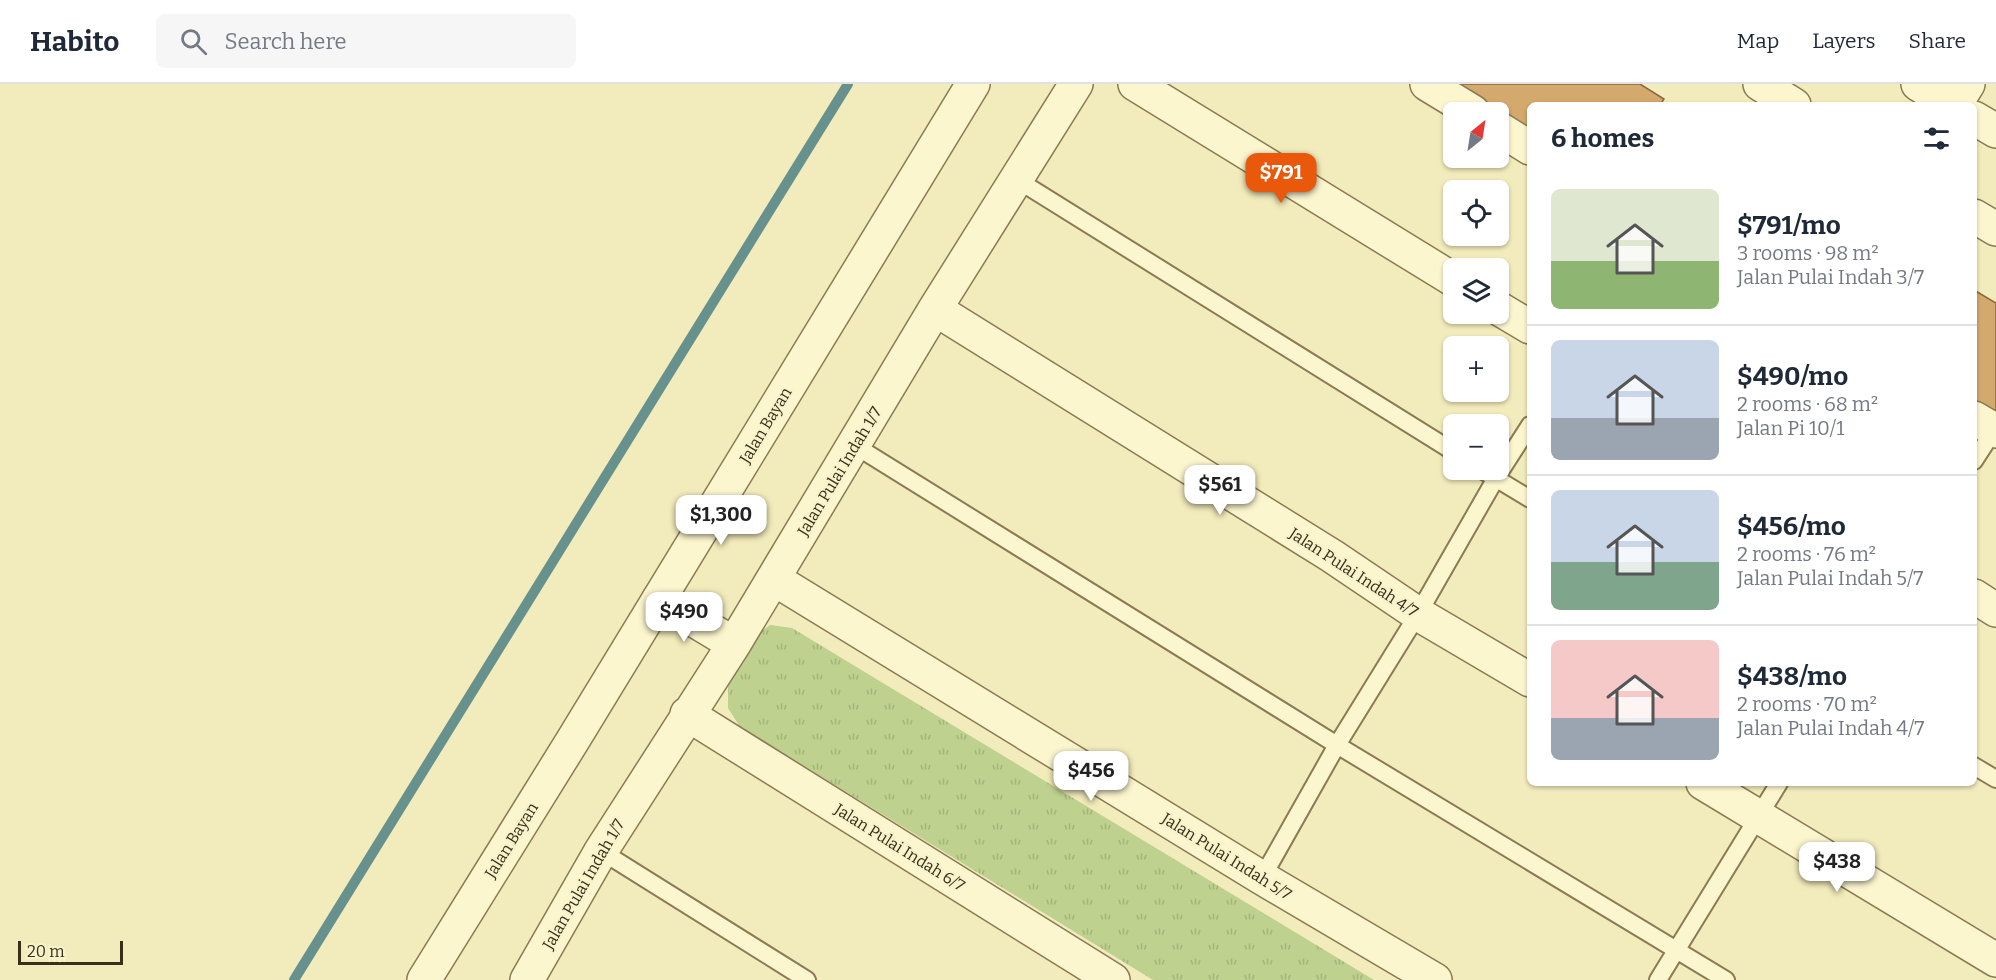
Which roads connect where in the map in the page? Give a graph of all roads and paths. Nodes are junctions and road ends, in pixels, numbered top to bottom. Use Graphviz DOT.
graph roads {
  1 [pos="973,84"];
  2 [pos="1076,84"];
  3 [pos="1135,84"];
  4 [pos="1427,84"];
  5 [pos="1760,84"];
  6 [pos="1918,84"];
  7 [pos="1968,84"];
  8 [pos="1457,102"];
  9 [pos="1789,102"];
  10 [pos="1949,102"];
  11 [pos="1956,102"];
  12 [pos="1977,120"];
  13 [pos="1996,131"];
  14 [pos="1509,135"];
  15 [pos="1527,146"];
  16 [pos="1016,178"];
  17 [pos="1977,218"];
  18 [pos="1996,229"];
  19 [pos="1443,273"];
  20 [pos="935,309"];
  21 [pos="1509,315"];
  22 [pos="1527,325"];
  23 [pos="1988,426"];
  24 [pos="1527,428"];
  25 [pos="854,445"];
  26 [pos="1443,445"];
  27 [pos="1509,450"];
  28 [pos="1977,454"];
  29 [pos="1486,480"];
  30 [pos="1499,480"];
  31 [pos="1527,497"];
  32 [pos="774,579"];
  33 [pos="1977,598"];
  34 [pos="659,599"];
  35 [pos="1996,610"];
  36 [pos="1418,614"];
  37 [pos="734,644"];
  38 [pos="1527,678"];
  39 [pos="687,714"];
  40 [pos="1337,744"];
  41 [pos="1977,768"];
  42 [pos="1996,779"];
  43 [pos="1708,786"];
  44 [pos="1777,786"];
  45 [pos="1758,815"];
  46 [pos="601,851"];
  47 [pos="1262,878"];
  48 [pos="1678,950"];
  49 [pos="1996,960"];
  50 [pos="1110,979"];
  51 [pos="424,980"];
  52 [pos="527,980"];
  53 [pos="807,980"];
  54 [pos="1435,980"];
  55 [pos="1658,980"];
  56 [pos="1726,980"];
  1 -- 34 [label="street, Jalan Bayan"];
  2 -- 16 [label="street, Jalan Pulai Indah 1/7"];
  3 -- 19 [label="street"];
  4 -- 8 [label="street"];
  5 -- 9 [label="street"];
  6 -- 10 [label="street"];
  7 -- 11 [label="street"];
  12 -- 13 [label="street"];
  14 -- 15 [label="street"];
  16 -- 20 [label="street, Jalan Pulai Indah 1/7"];
  16 -- 26 [label="lane"];
  17 -- 18 [label="street"];
  20 -- 25 [label="street, Jalan Pulai Indah 1/7"];
  20 -- 36 [label="street, Jalan Pulai Indah 4/7"];
  21 -- 22 [label="street"];
  23 -- 28 [label="lane"];
  24 -- 27 [label="lane"];
  25 -- 32 [label="street, Jalan Pulai Indah 1/7"];
  25 -- 40 [label="lane"];
  29 -- 36 [label="lane"];
  30 -- 31 [label="lane"];
  32 -- 37 [label="street, Jalan Pulai Indah 1/7"];
  32 -- 47 [label="street, Jalan Pulai Indah 5/7"];
  33 -- 35 [label="street"];
  34 -- 37 [label="street"];
  34 -- 51 [label="street, Jalan Bayan"];
  36 -- 38 [label="street, Jalan Pulai Indah 4/7"];
  36 -- 40 [label="lane"];
  37 -- 39 [label="street, Jalan Pulai Indah 1/7"];
  39 -- 46 [label="street, Jalan Pulai Indah 1/7"];
  39 -- 50 [label="street, Jalan Pulai Indah 6/7"];
  40 -- 47 [label="lane"];
  40 -- 48 [label="lane"];
  41 -- 42 [label="lane"];
  43 -- 45 [label="street"];
  44 -- 45 [label="lane"];
  45 -- 48 [label="lane"];
  45 -- 49 [label="street"];
  46 -- 52 [label="street, Jalan Pulai Indah 1/7"];
  46 -- 53 [label="lane"];
  47 -- 54 [label="street, Jalan Pulai Indah 5/7"];
  48 -- 55 [label="lane"];
  48 -- 56 [label="lane"];
}
